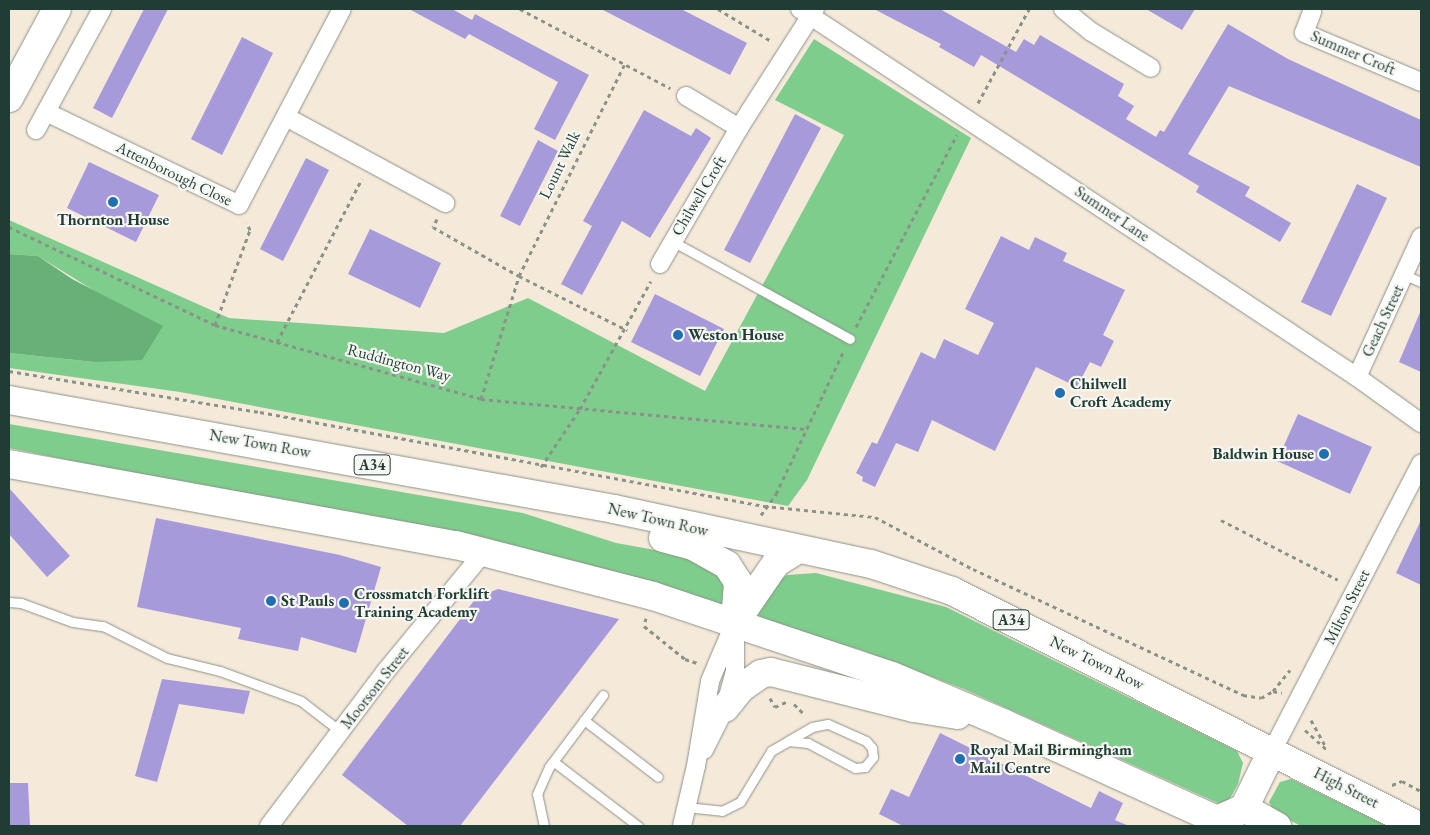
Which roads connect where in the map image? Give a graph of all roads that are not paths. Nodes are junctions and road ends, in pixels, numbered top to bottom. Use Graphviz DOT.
graph roads {
  1 [pos="57,9"];
  2 [pos="102,9"];
  3 [pos="342,9"];
  4 [pos="1063,9"];
  5 [pos="809,11"];
  6 [pos="1312,12"];
  7 [pos="1151,68"];
  8 [pos="1421,82"];
  9 [pos="686,96"];
  10 [pos="9,98"];
  11 [pos="46,112"];
  12 [pos="288,118"];
  13 [pos="740,128"];
  14 [pos="36,130"];
  15 [pos="445,203"];
  16 [pos="1421,237"];
  17 [pos="672,241"];
  18 [pos="660,264"];
  19 [pos="1405,275"];
  20 [pos="1421,282"];
  21 [pos="850,339"];
  22 [pos="1357,377"];
  23 [pos="9,400"];
  24 [pos="1421,423"];
  25 [pos="1421,463"];
  26 [pos="9,464"];
  27 [pos="530,483"];
  28 [pos="798,549"];
  29 [pos="484,552"];
  30 [pos="9,602"];
  31 [pos="735,622"];
  32 [pos="603,695"];
  33 [pos="725,708"];
  34 [pos="584,720"];
  35 [pos="1003,723"];
  36 [pos="340,732"];
  37 [pos="788,741"];
  38 [pos="1272,750"];
  39 [pos="554,762"];
  40 [pos="696,766"];
  41 [pos="658,777"];
  42 [pos="686,807"];
  43 [pos="1230,818"];
  44 [pos="269,826"];
  45 [pos="544,826"];
  46 [pos="638,826"];
  47 [pos="682,826"];
  48 [pos="1277,826"];
  49 [pos="1420,826"];
  1 -- 10 [label="highway"];
  2 -- 11 [label="street"];
  3 -- 12 [label="street, Attenborough Close"];
  4 -- 7 [label="street"];
  5 -- 13 [label="street, Chilwell Croft"];
  5 -- 22 [label="street, Summer Lane"];
  6 -- 8 [label="street, Summer Croft"];
  9 -- 13 [label="street"];
  11 -- 12 [label="street, Attenborough Close"];
  11 -- 14 [label="street"];
  12 -- 15 [label="street"];
  13 -- 17 [label="street, Chilwell Croft"];
  16 -- 19 [label="street, Geach Street"];
  17 -- 18 [label="street, Chilwell Croft"];
  17 -- 21 [label="lane"];
  19 -- 20 [label="lane"];
  19 -- 22 [label="street, Geach Street"];
  22 -- 24 [label="street, Summer Lane"];
  23 -- 27 [label="highway, New Town Row / A34"];
  25 -- 38 [label="street, Milton Street"];
  26 -- 29 [label="highway"];
  27 -- 28 [label="highway, New Town Row / A34"];
  27 -- 31 [label="highway"];
  28 -- 31 [label="highway"];
  28 -- 38 [label="highway, New Town Row / A34"];
  29 -- 31 [label="highway"];
  29 -- 36 [label="street, Moorsom Street"];
  30 -- 36 [label="lane"];
  31 -- 33 [label="street"];
  31 -- 35 [label="highway"];
  31 -- 40 [label="street"];
  32 -- 34 [label="lane"];
  33 -- 35 [label="highway"];
  33 -- 40 [label="street"];
  34 -- 39 [label="lane"];
  34 -- 41 [label="lane"];
  35 -- 43 [label="highway"];
  36 -- 44 [label="street, Moorsom Street"];
  37 -- 37 [label="lane"];
  37 -- 42 [label="lane"];
  38 -- 43 [label="highway"];
  38 -- 49 [label="highway, High Street / A34"];
  39 -- 45 [label="lane"];
  39 -- 46 [label="lane"];
  40 -- 42 [label="street"];
  42 -- 47 [label="street"];
  43 -- 48 [label="highway"];
}
